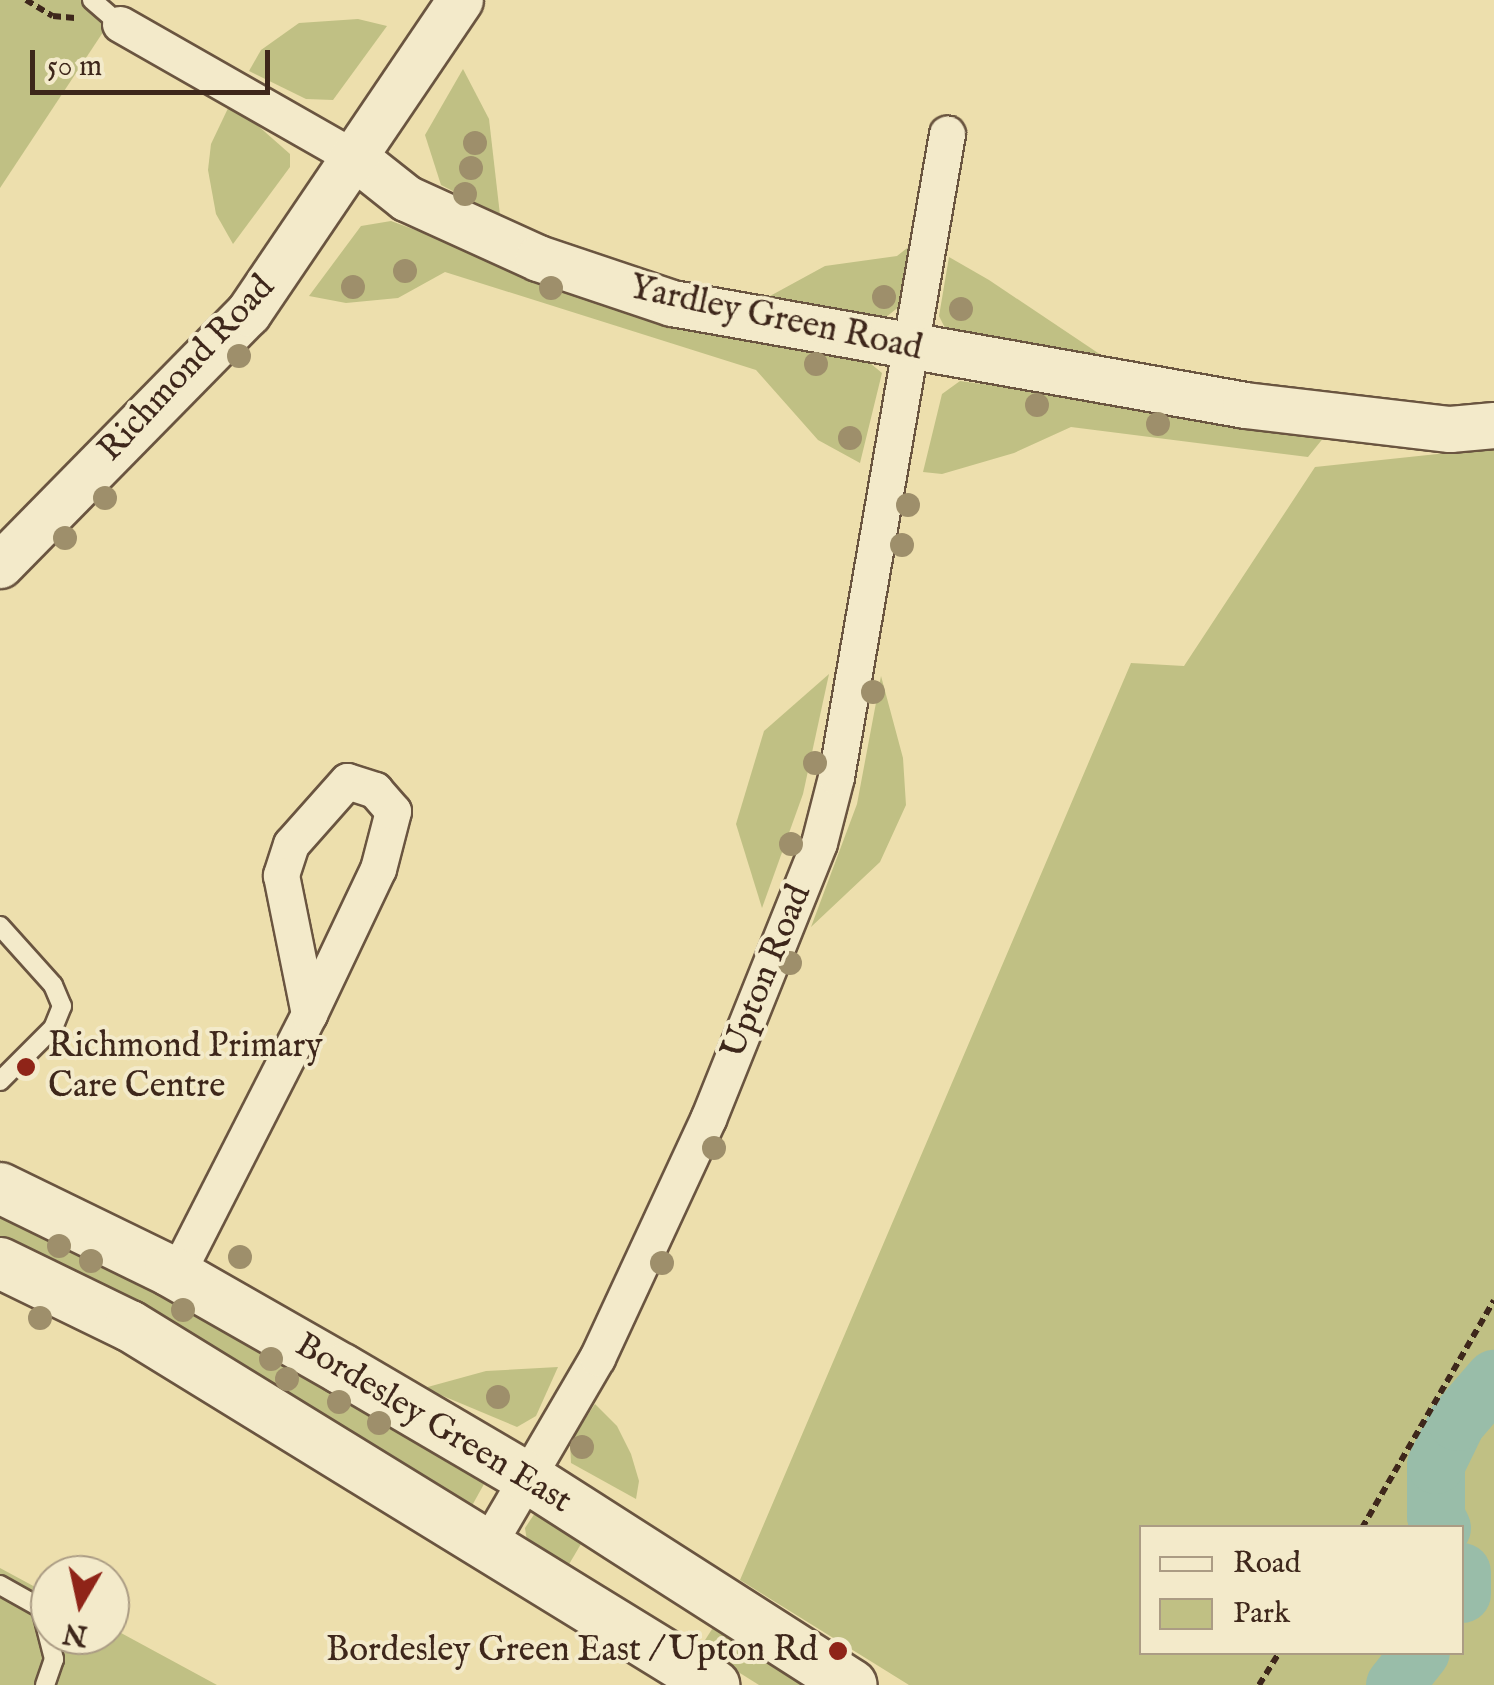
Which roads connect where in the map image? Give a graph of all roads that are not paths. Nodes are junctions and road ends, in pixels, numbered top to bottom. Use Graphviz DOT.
graph roads {
  1 [pos="92,0"];
  2 [pos="460,0"];
  3 [pos="120,24"];
  4 [pos="947,134"];
  5 [pos="358,159"];
  6 [pos="913,350"];
  7 [pos="1494,425"];
  8 [pos="0,565"];
  9 [pos="0,926"];
  10 [pos="308,1014"];
  11 [pos="0,1081"];
  12 [pos="0,1188"];
  13 [pos="0,1263"];
  14 [pos="176,1275"];
  15 [pos="528,1478"];
  16 [pos="487,1546"];
  17 [pos="0,1585"];
  18 [pos="45,1685"];
  19 [pos="714,1685"];
  20 [pos="852,1685"];
  1 -- 3 [label="lane"];
  2 -- 5 [label="street, Richmond Road"];
  3 -- 5 [label="street, Yardley Green Road"];
  4 -- 6 [label="street, Upton Road"];
  5 -- 6 [label="street, Yardley Green Road"];
  5 -- 8 [label="street, Richmond Road"];
  6 -- 7 [label="street, Yardley Green Road"];
  6 -- 15 [label="street, Upton Road"];
  9 -- 11 [label="lane"];
  10 -- 10 [label="street"];
  10 -- 14 [label="street"];
  12 -- 14 [label="main road, Bordesley Green East"];
  13 -- 16 [label="main road"];
  14 -- 15 [label="main road, Bordesley Green East"];
  15 -- 16 [label="street, Upton Road"];
  15 -- 20 [label="main road, Bordesley Green East"];
  16 -- 19 [label="main road"];
  17 -- 18 [label="lane"];
}
